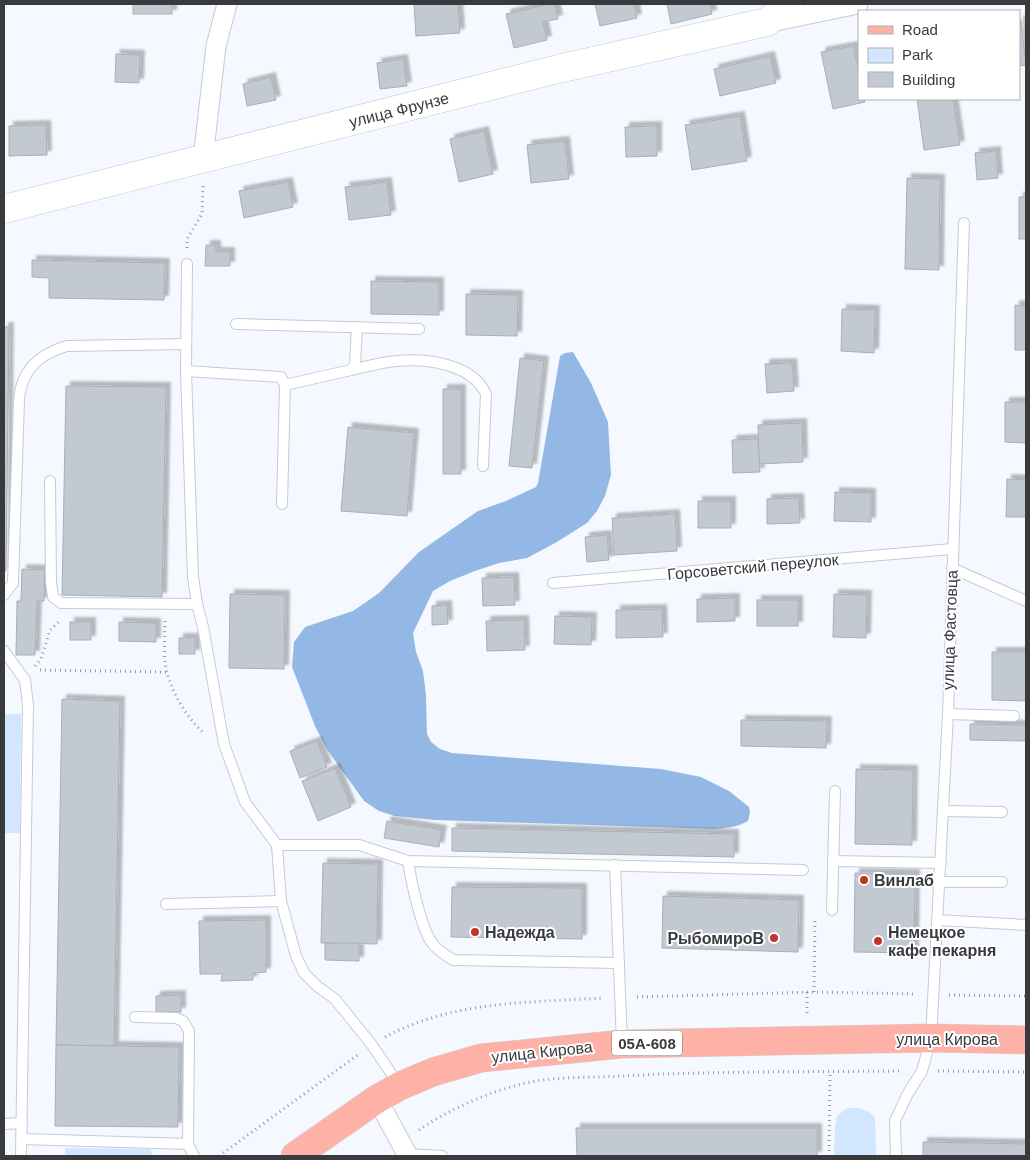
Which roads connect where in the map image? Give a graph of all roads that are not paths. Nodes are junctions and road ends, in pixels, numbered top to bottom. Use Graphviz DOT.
graph roads {
  1 [pos="227,4"];
  2 [pos="789,4"];
  3 [pos="858,4"];
  4 [pos="767,22"];
  5 [pos="203,159"];
  6 [pos="4,209"];
  7 [pos="964,223"];
  8 [pos="187,264"];
  9 [pos="236,324"];
  10 [pos="357,327"];
  11 [pos="419,328"];
  12 [pos="186,344"];
  13 [pos="350,370"];
  14 [pos="186,371"];
  15 [pos="285,385"];
  16 [pos="483,466"];
  17 [pos="50,481"];
  18 [pos="282,504"];
  19 [pos="952,549"];
  20 [pos="952,568"];
  21 [pos="553,583"];
  22 [pos="4,595"];
  23 [pos="1026,601"];
  24 [pos="197,604"];
  25 [pos="4,650"];
  26 [pos="948,714"];
  27 [pos="1014,716"];
  28 [pos="835,791"];
  29 [pos="942,811"];
  30 [pos="1002,812"];
  31 [pos="277,845"];
  32 [pos="408,861"];
  33 [pos="832,861"];
  34 [pos="941,863"];
  35 [pos="615,865"];
  36 [pos="803,870"];
  37 [pos="940,882"];
  38 [pos="1002,882"];
  39 [pos="281,901"];
  40 [pos="166,904"];
  41 [pos="832,910"];
  42 [pos="937,920"];
  43 [pos="1026,926"];
  44 [pos="619,963"];
  45 [pos="135,1017"];
  46 [pos="931,1038"];
  47 [pos="1026,1040"];
  48 [pos="622,1044"];
  49 [pos="389,1092"];
  50 [pos="22,1123"];
  51 [pos="4,1124"];
  52 [pos="22,1139"];
  53 [pos="188,1144"];
  54 [pos="408,1155"];
  55 [pos="22,1156"];
  56 [pos="194,1156"];
  57 [pos="294,1156"];
  58 [pos="442,1156"];
  59 [pos="896,1156"];
  1 -- 5 [label="street"];
  2 -- 4 [label="main road, улица Фрунзе"];
  3 -- 4 [label="street"];
  4 -- 5 [label="main road, улица Фрунзе"];
  5 -- 6 [label="main road, улица Фрунзе"];
  7 -- 19 [label="lane, улица Фастовца"];
  8 -- 12 [label="lane"];
  9 -- 10 [label="lane"];
  10 -- 11 [label="lane"];
  10 -- 13 [label="lane"];
  12 -- 14 [label="lane"];
  12 -- 22 [label="lane"];
  13 -- 15 [label="lane"];
  13 -- 16 [label="lane"];
  14 -- 15 [label="lane"];
  14 -- 24 [label="lane"];
  15 -- 18 [label="lane"];
  17 -- 24 [label="lane"];
  19 -- 20 [label="lane, улица Фастовца"];
  19 -- 21 [label="lane, Горсоветский переулок"];
  20 -- 23 [label="lane"];
  20 -- 26 [label="lane, улица Фастовца"];
  24 -- 31 [label="lane"];
  25 -- 50 [label="lane"];
  26 -- 27 [label="lane"];
  26 -- 29 [label="lane, улица Фастовца"];
  28 -- 33 [label="lane"];
  29 -- 30 [label="lane"];
  29 -- 34 [label="lane, улица Фастовца"];
  31 -- 32 [label="lane"];
  31 -- 39 [label="lane"];
  32 -- 35 [label="lane"];
  32 -- 44 [label="lane"];
  33 -- 34 [label="lane"];
  33 -- 41 [label="lane"];
  34 -- 37 [label="lane, улица Фастовца"];
  35 -- 36 [label="lane"];
  35 -- 44 [label="lane"];
  37 -- 38 [label="lane"];
  37 -- 42 [label="lane, улица Фастовца"];
  39 -- 40 [label="lane"];
  39 -- 49 [label="lane"];
  42 -- 43 [label="lane"];
  42 -- 46 [label="lane, улица Фастовца"];
  44 -- 48 [label="lane"];
  45 -- 53 [label="lane"];
  46 -- 47 [label="main road, улица Кирова / 05А-608"];
  46 -- 48 [label="main road, улица Кирова / 05А-608"];
  46 -- 59 [label="lane, улица Фастовца"];
  48 -- 49 [label="main road, улица Кирова / 05А-608"];
  49 -- 54 [label="street"];
  49 -- 57 [label="main road, улица Кирова / 05А-608"];
  50 -- 51 [label="lane"];
  50 -- 52 [label="lane"];
  52 -- 53 [label="lane"];
  52 -- 55 [label="lane"];
  53 -- 56 [label="lane"];
  54 -- 58 [label="lane"];
}
